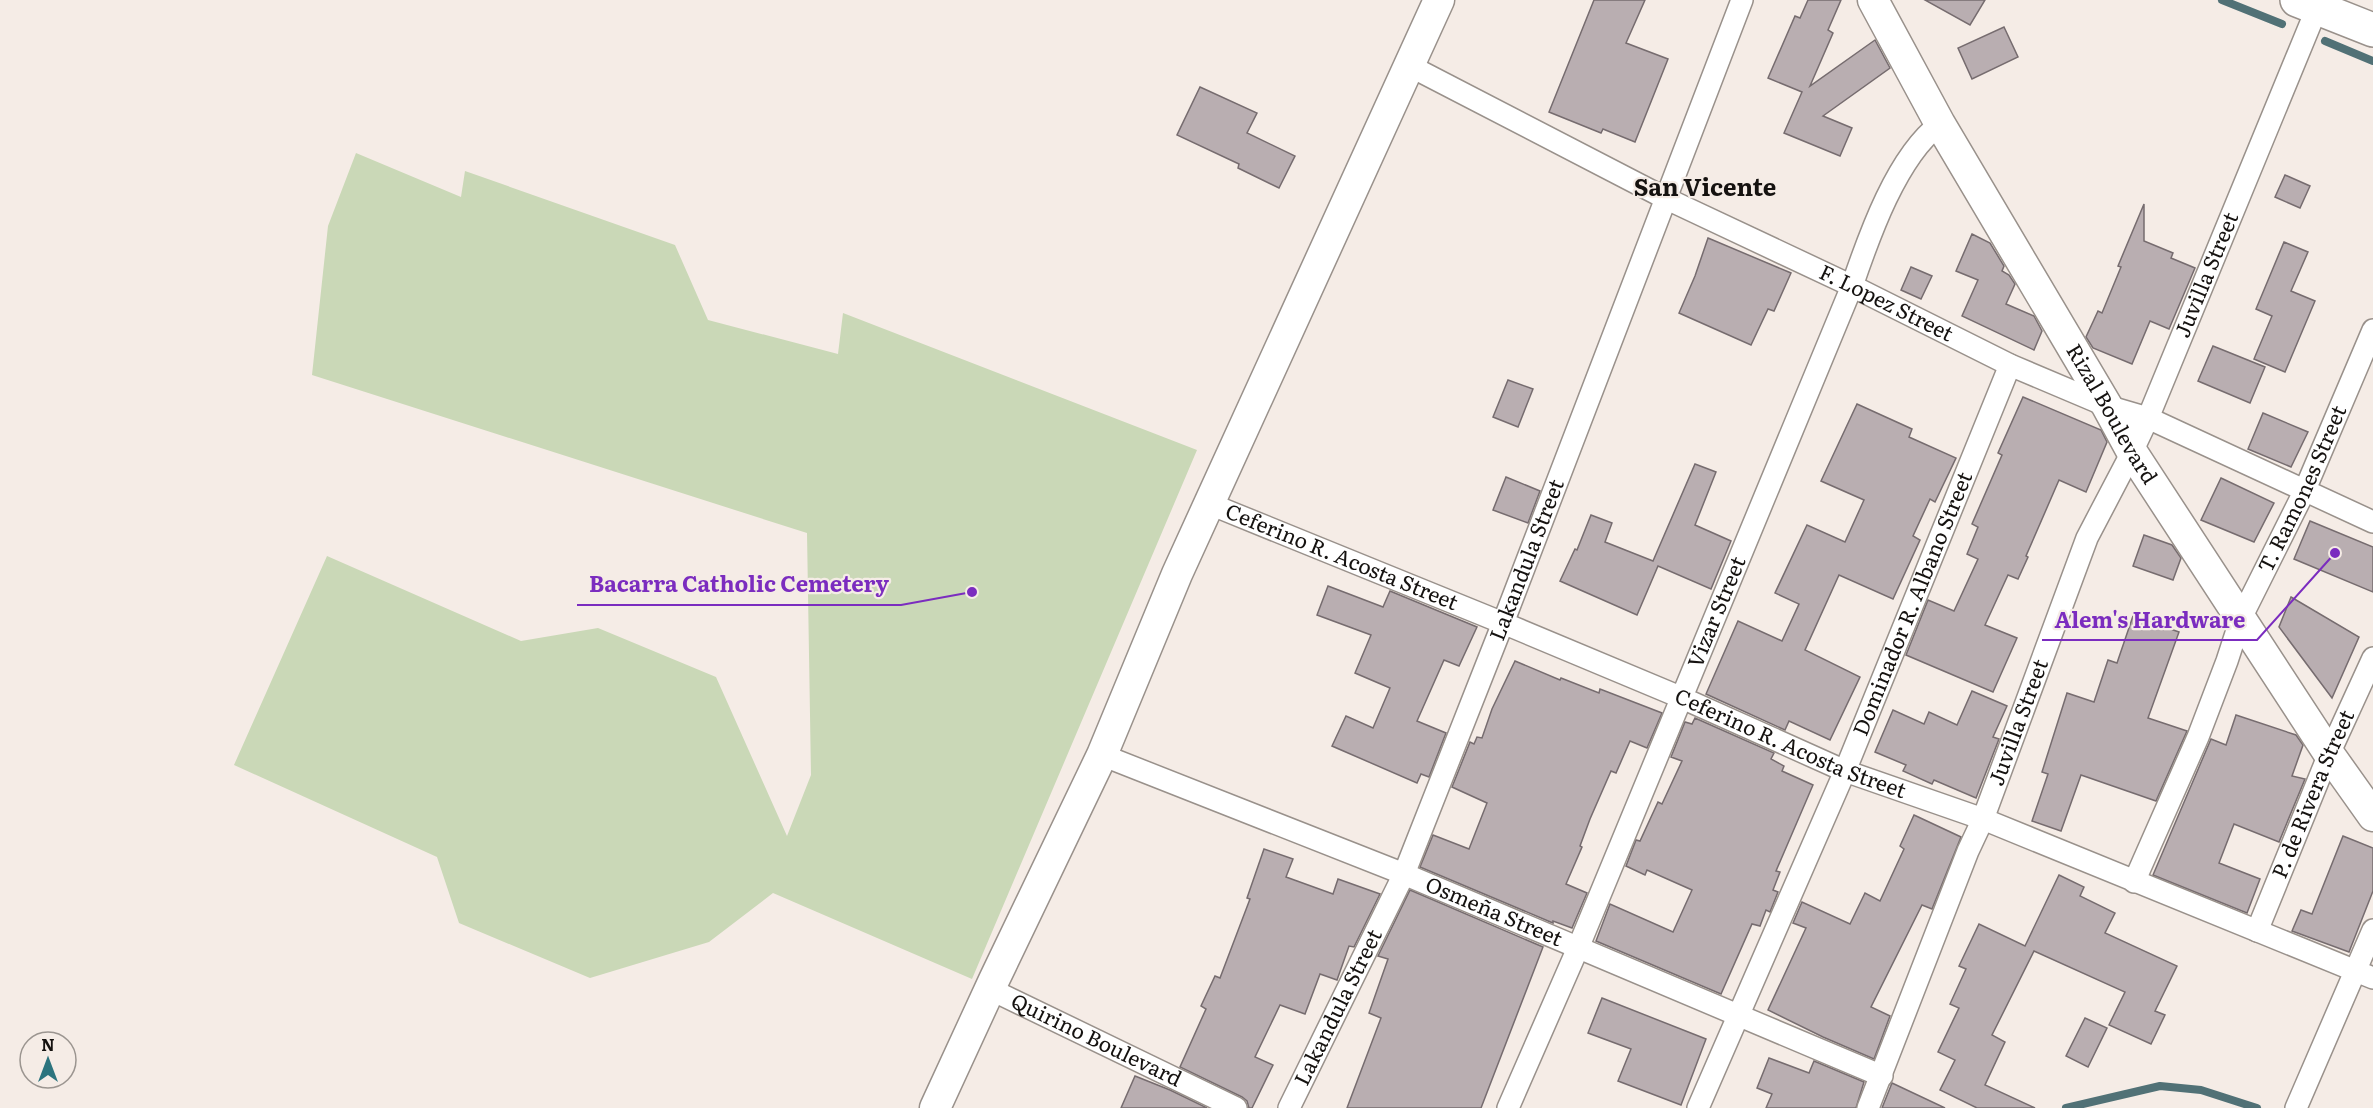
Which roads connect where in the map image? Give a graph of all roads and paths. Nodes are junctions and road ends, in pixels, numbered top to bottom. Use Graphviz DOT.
graph roads {
  1 [pos="1439,0"];
  2 [pos="1742,0"];
  3 [pos="1873,0"];
  4 [pos="2307,4"];
  5 [pos="2373,30"];
  6 [pos="1410,66"];
  7 [pos="1940,124"];
  8 [pos="1665,198"];
  9 [pos="1852,286"];
  10 [pos="2373,330"];
  11 [pos="2010,365"];
  12 [pos="2108,406"];
  13 [pos="2148,418"];
  14 [pos="2132,452"];
  15 [pos="2304,492"];
  16 [pos="1210,504"];
  17 [pos="2373,522"];
  18 [pos="2241,618"];
  19 [pos="1503,623"];
  20 [pos="2373,658"];
  21 [pos="1680,697"];
  22 [pos="2329,754"];
  23 [pos="1102,755"];
  24 [pos="1845,771"];
  25 [pos="2373,816"];
  26 [pos="1983,819"];
  27 [pos="1404,874"];
  28 [pos="2134,882"];
  29 [pos="2373,930"];
  30 [pos="2257,931"];
  31 [pos="1578,948"];
  32 [pos="2364,975"];
  33 [pos="990,988"];
  34 [pos="1739,1016"];
  35 [pos="1882,1076"];
  36 [pos="935,1108"];
  37 [pos="1236,1108"];
  38 [pos="1289,1108"];
  39 [pos="1508,1108"];
  40 [pos="1698,1108"];
  41 [pos="1868,1108"];
  42 [pos="2296,1108"];
  1 -- 6 [label="street"];
  2 -- 8 [label="street, Lakandula Street"];
  3 -- 7 [label="street, Rizal Boulevard"];
  4 -- 5 [label="highway"];
  4 -- 13 [label="street, Juvilla Street"];
  6 -- 8 [label="street, F. Lopez Street"];
  6 -- 16 [label="street"];
  7 -- 9 [label="street, Vizar Street"];
  7 -- 12 [label="street, Rizal Boulevard"];
  8 -- 9 [label="street, F. Lopez Street"];
  8 -- 19 [label="street, Lakandula Street"];
  9 -- 11 [label="street, F. Lopez Street"];
  9 -- 21 [label="street, Vizar Street"];
  10 -- 15 [label="street, T. Ramones Street"];
  11 -- 12 [label="street, F. Lopez Street"];
  11 -- 24 [label="street, Dominador R. Albano Street"];
  12 -- 13 [label="street, F. Lopez Street"];
  12 -- 14 [label="street, Rizal Boulevard"];
  13 -- 14 [label="street, Juvilla Street"];
  13 -- 15 [label="street, F. Lopez Street"];
  14 -- 18 [label="street, Rizal Boulevard"];
  14 -- 26 [label="street, Juvilla Street"];
  15 -- 17 [label="street, F. Lopez Street"];
  15 -- 18 [label="street, T. Ramones Street"];
  16 -- 19 [label="street, Ceferino R. Acosta Street"];
  16 -- 23 [label="street"];
  18 -- 22 [label="street, Rizal Boulevard"];
  18 -- 28 [label="street, T. Ramones Street"];
  19 -- 21 [label="street, Ceferino R. Acosta Street"];
  19 -- 27 [label="street, Lakandula Street"];
  20 -- 22 [label="street, P. de Rivera Street"];
  21 -- 24 [label="street, Ceferino R. Acosta Street"];
  21 -- 31 [label="street, Vizar Street"];
  22 -- 25 [label="street, Rizal Boulevard"];
  22 -- 30 [label="street, P. de Rivera Street"];
  23 -- 27 [label="street, Osmeña Street"];
  23 -- 33 [label="street"];
  24 -- 26 [label="street, Ceferino R. Acosta Street"];
  24 -- 34 [label="street, Dominador R. Albano Street"];
  26 -- 28 [label="street, Ceferino R. Acosta Street"];
  26 -- 35 [label="street, Juvilla Street"];
  27 -- 31 [label="street, Osmeña Street"];
  27 -- 38 [label="street, Lakandula Street"];
  28 -- 30 [label="street, Ceferino R. Acosta Street"];
  29 -- 32 [label="street"];
  30 -- 32 [label="street, Ceferino R. Acosta Street"];
  31 -- 34 [label="street, Osmeña Street"];
  31 -- 39 [label="street, Vizar Street"];
  32 -- 42 [label="street"];
  33 -- 36 [label="street"];
  33 -- 37 [label="street, Quirino Boulevard"];
  34 -- 35 [label="street, Osmeña Street"];
  34 -- 40 [label="street, Dominador R. Albano Street"];
  35 -- 41 [label="street, Juvilla Street"];
}
